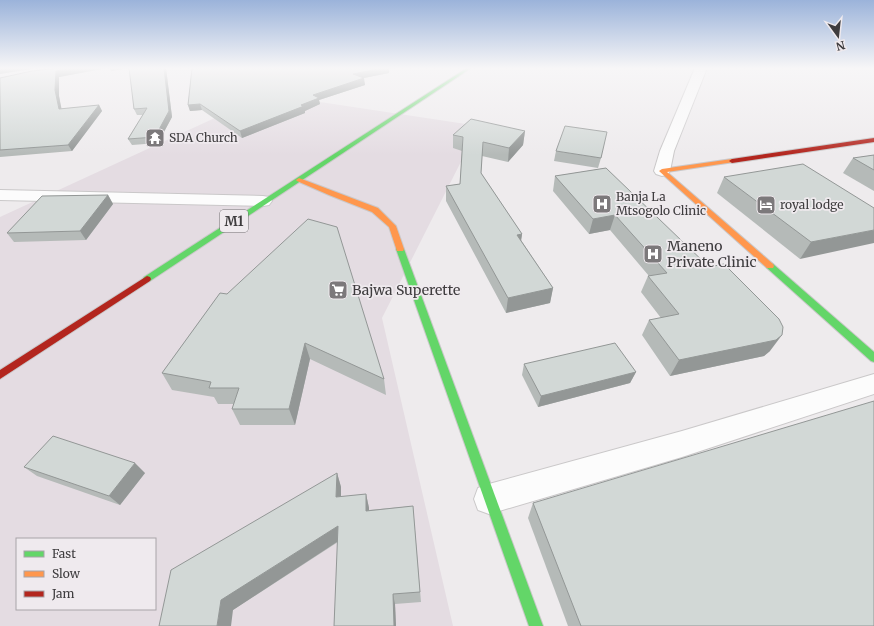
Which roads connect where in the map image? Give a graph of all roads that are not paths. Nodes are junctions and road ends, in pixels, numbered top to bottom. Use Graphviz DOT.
graph roads {
  1 [pos="425,97"];
  2 [pos="689,97"];
  3 [pos="874,140"];
  4 [pos="662,171"];
  5 [pos="299,180"];
  6 [pos="0,195"];
  7 [pos="263,201"];
  8 [pos="874,358"];
  9 [pos="0,375"];
  10 [pos="874,384"];
  11 [pos="489,500"];
  12 [pos="536,626"];
  1 -- 5 [label="main road, M1"];
  2 -- 4 [label="street"];
  3 -- 4 [label="main road"];
  4 -- 8 [label="main road"];
  5 -- 7 [label="main road, M1"];
  5 -- 11 [label="main road"];
  6 -- 7 [label="street"];
  7 -- 9 [label="main road, M1"];
  10 -- 11 [label="street"];
  11 -- 12 [label="main road"];
}
